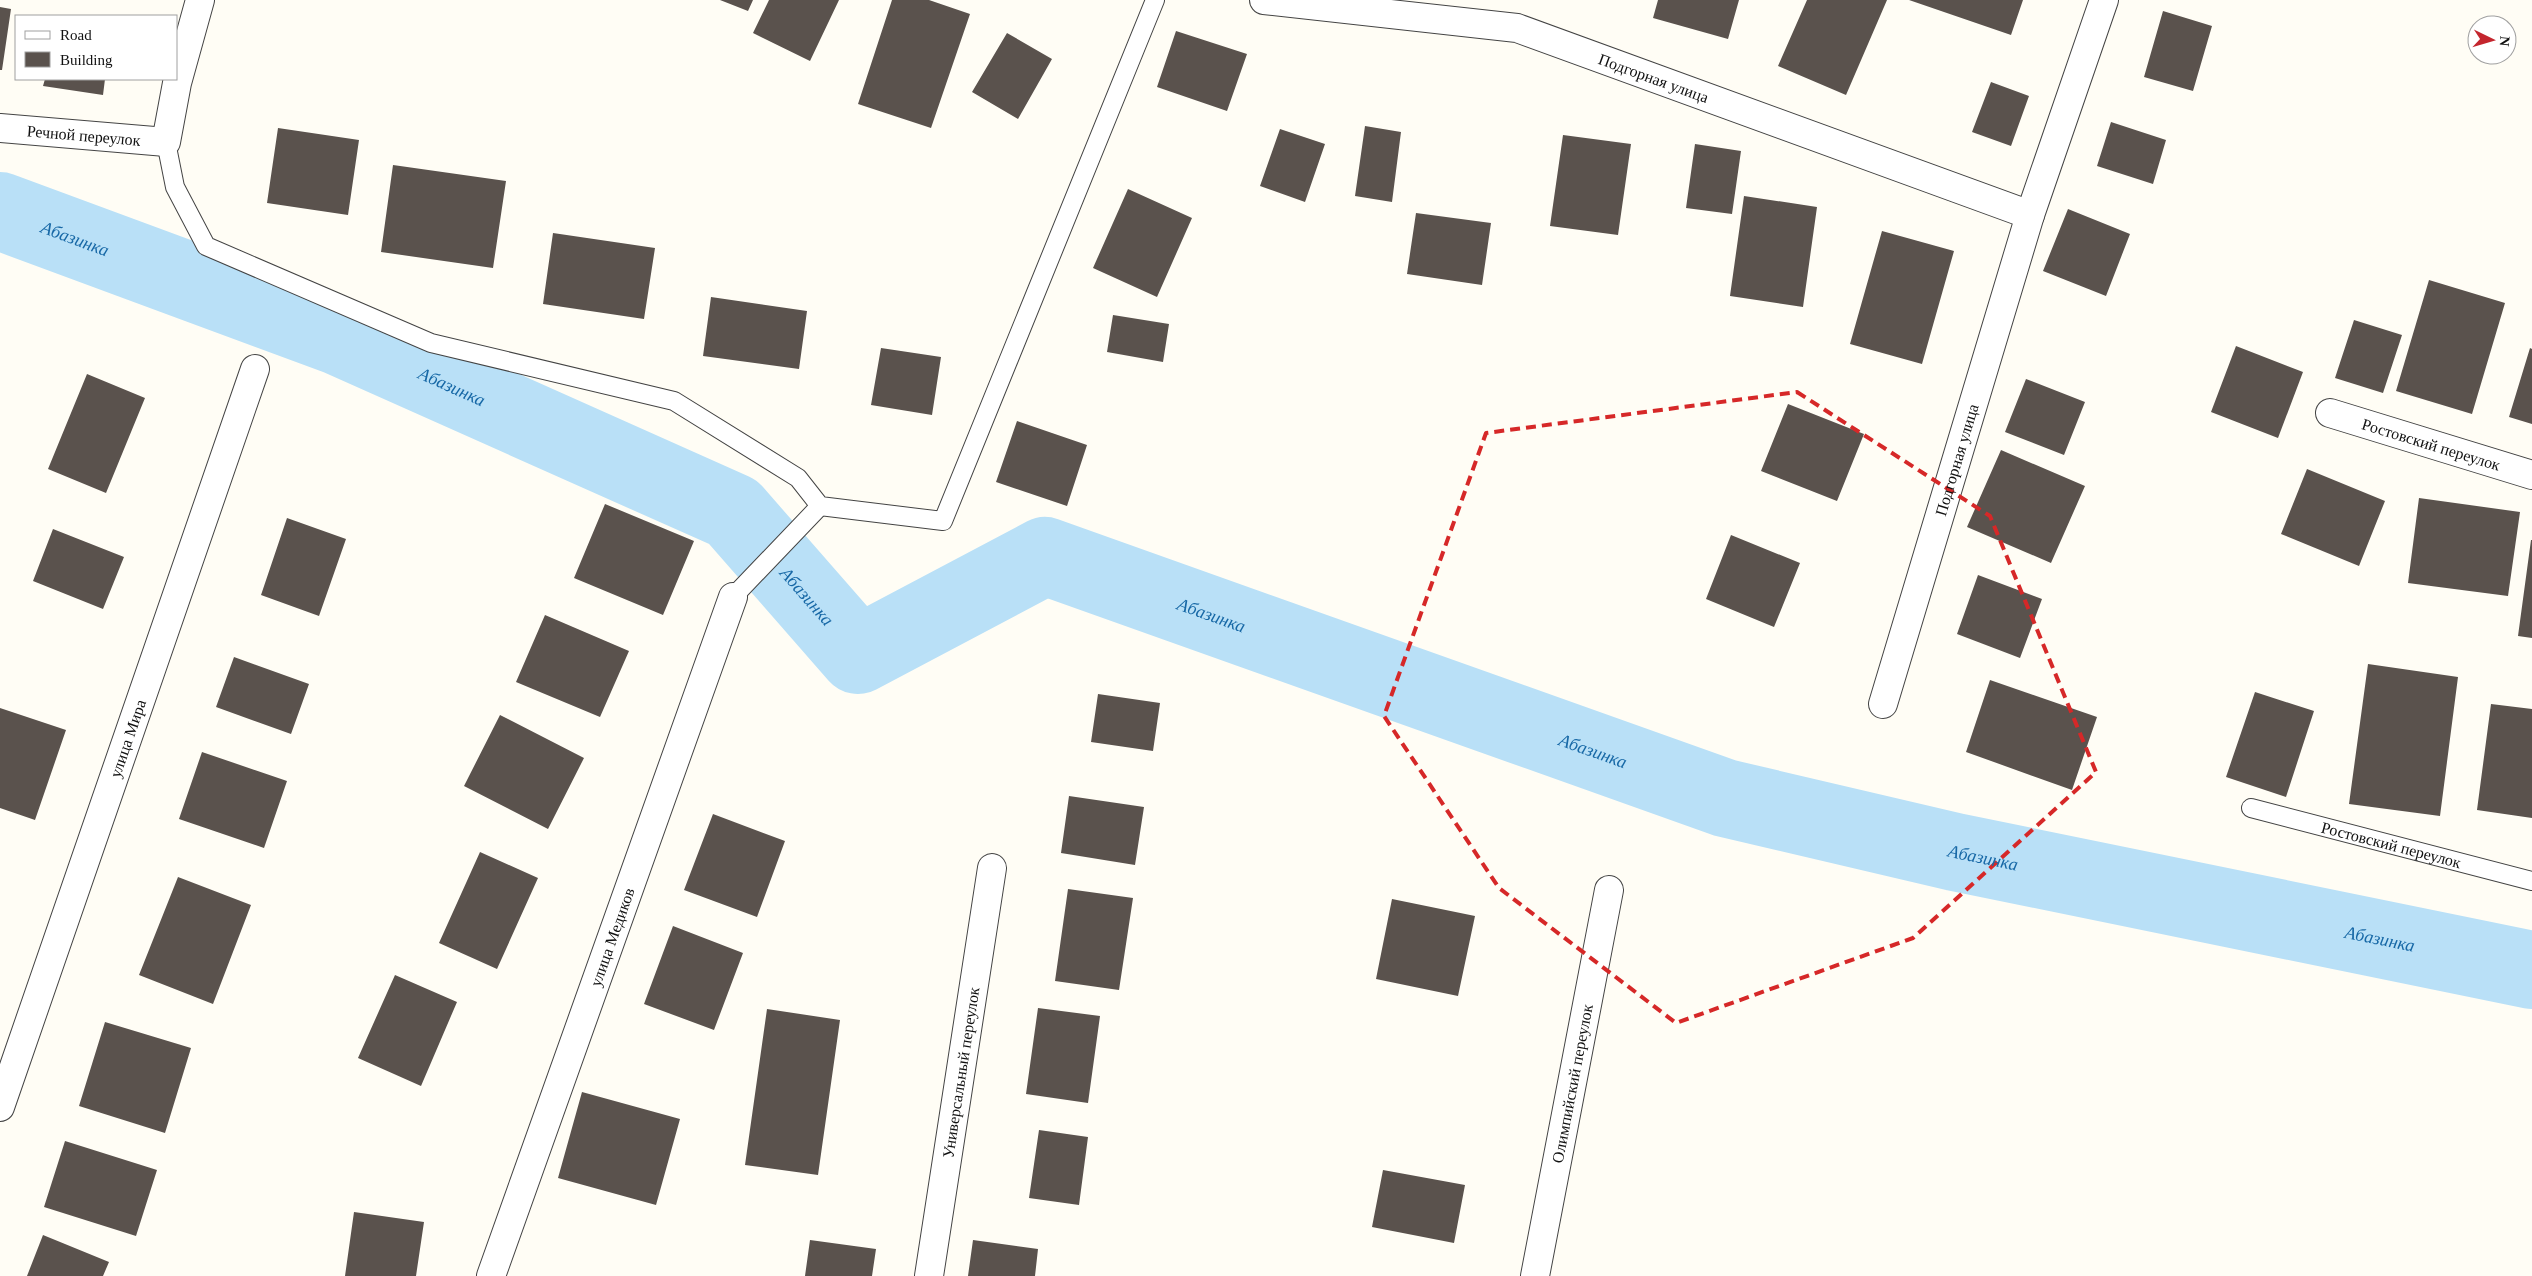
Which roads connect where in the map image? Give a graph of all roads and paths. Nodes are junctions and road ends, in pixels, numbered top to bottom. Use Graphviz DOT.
graph roads {
  1 [pos="200,0"];
  2 [pos="1155,0"];
  3 [pos="1264,0"];
  4 [pos="2104,0"];
  5 [pos="178,78"];
  6 [pos="178,80"];
  7 [pos="0,128"];
  8 [pos="166,142"];
  9 [pos="2030,215"];
  10 [pos="255,369"];
  11 [pos="2330,413"];
  12 [pos="2532,475"];
  13 [pos="820,506"];
  14 [pos="733,597"];
  15 [pos="1883,704"];
  16 [pos="2251,808"];
  17 [pos="992,868"];
  18 [pos="2532,881"];
  19 [pos="1609,890"];
  20 [pos="0,1107"];
  21 [pos="491,1276"];
  22 [pos="929,1276"];
  23 [pos="1535,1276"];
  1 -- 5 [label="street"];
  2 -- 13 [label="lane"];
  3 -- 9 [label="street, Подгорная улица"];
  4 -- 9 [label="street, Подгорная улица"];
  6 -- 8 [label="street"];
  7 -- 8 [label="street, Речной переулок"];
  8 -- 13 [label="lane"];
  9 -- 15 [label="street, Подгорная улица"];
  10 -- 20 [label="street, улица Мира"];
  11 -- 12 [label="street, Ростовский переулок"];
  13 -- 14 [label="lane"];
  14 -- 21 [label="street, улица Медиков"];
  16 -- 18 [label="lane, Ростовский переулок"];
  17 -- 22 [label="street, Универсальный переулок"];
  19 -- 23 [label="street, Олимпийский переулок"];
}
